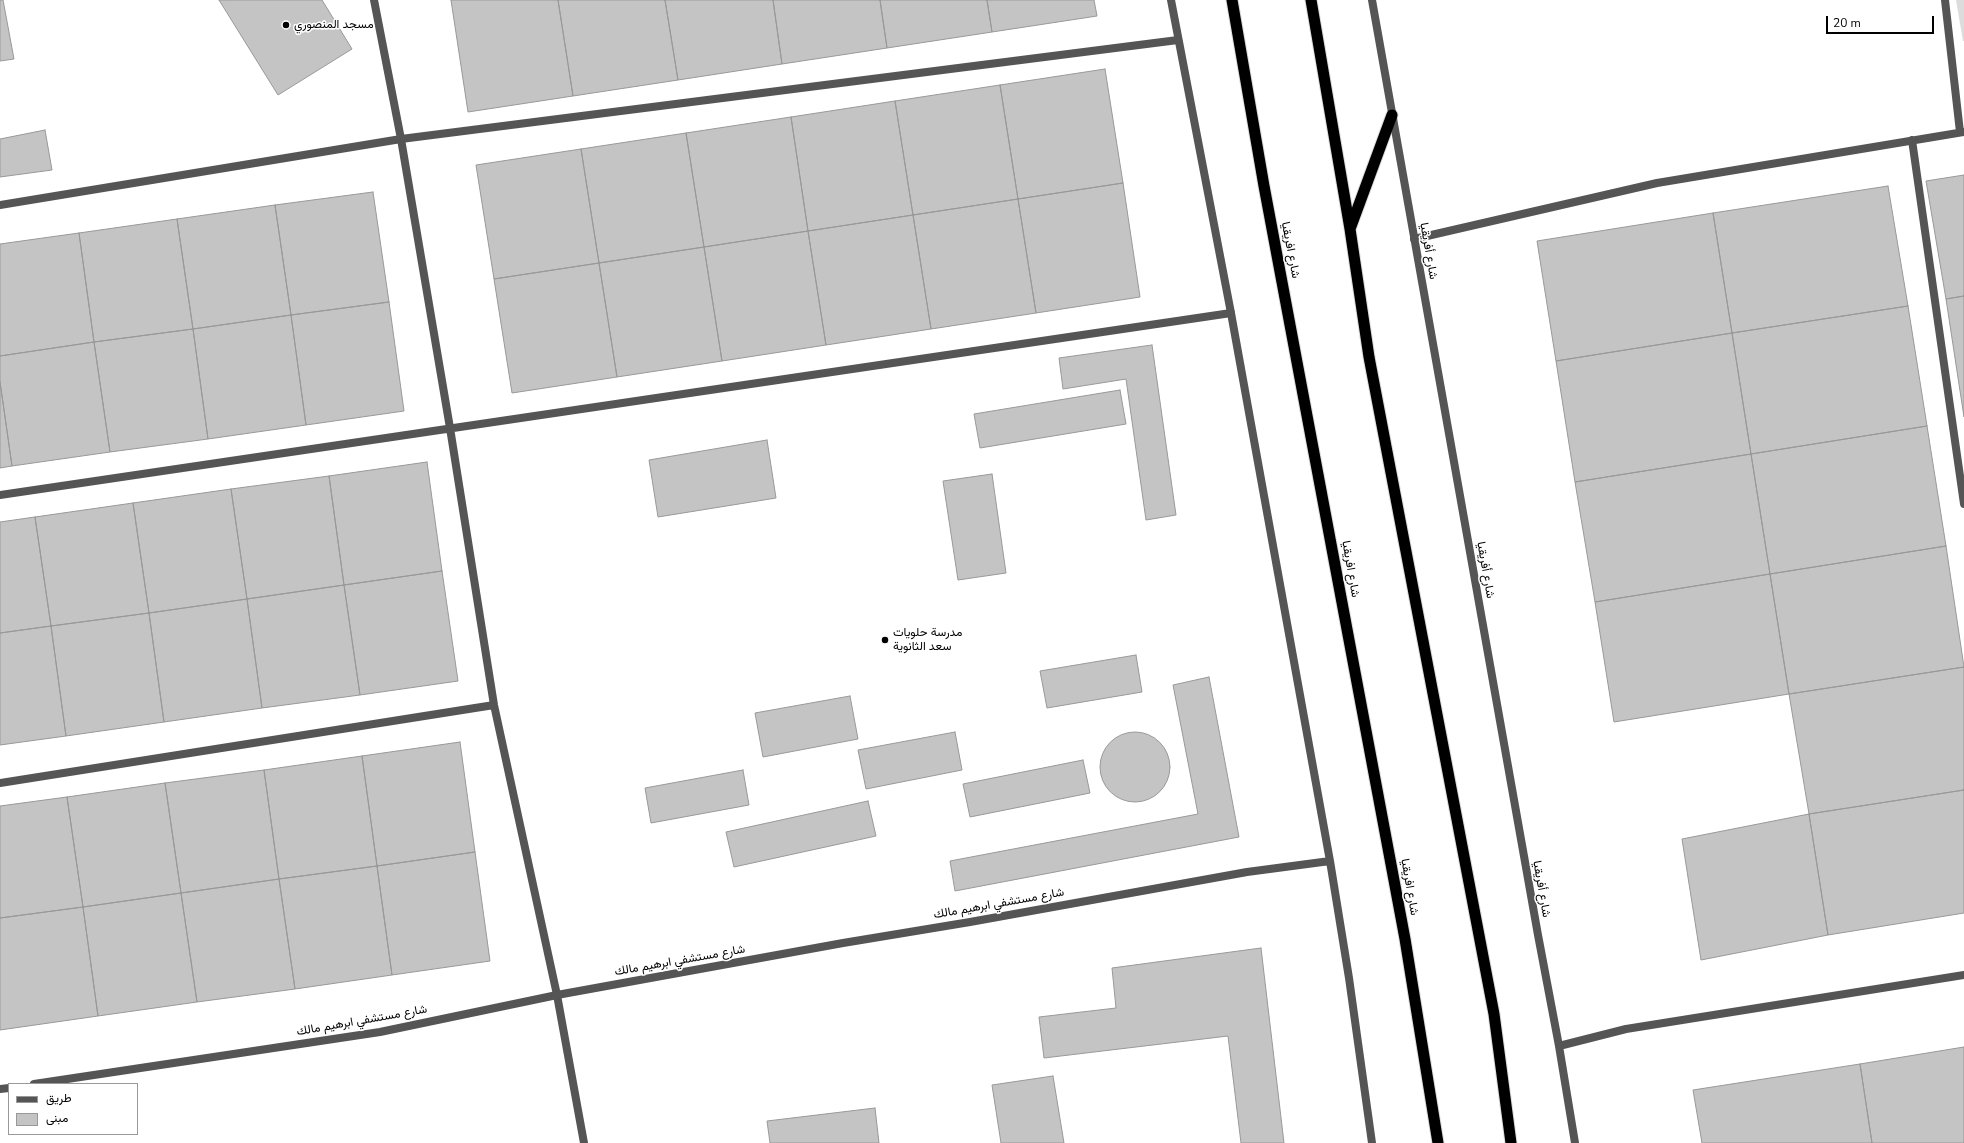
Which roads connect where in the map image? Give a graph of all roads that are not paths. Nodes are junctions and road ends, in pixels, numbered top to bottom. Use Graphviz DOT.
graph roads {
  1 [pos="374,0"];
  2 [pos="1171,0"];
  3 [pos="1232,0"];
  4 [pos="1311,0"];
  5 [pos="1372,0"];
  6 [pos="1945,0"];
  7 [pos="1178,40"];
  8 [pos="1392,115"];
  9 [pos="1962,132"];
  10 [pos="401,139"];
  11 [pos="1912,140"];
  12 [pos="0,205"];
  13 [pos="1350,229"];
  14 [pos="1414,239"];
  15 [pos="1231,313"];
  16 [pos="450,428"];
  17 [pos="0,495"];
  18 [pos="1964,504"];
  19 [pos="494,705"];
  20 [pos="0,783"];
  21 [pos="1330,861"];
  22 [pos="1964,975"];
  23 [pos="557,995"];
  24 [pos="1560,1046"];
  25 [pos="41,1083"];
  26 [pos="584,1143"];
  27 [pos="1372,1143"];
  28 [pos="1438,1143"];
  29 [pos="1511,1143"];
  30 [pos="1575,1143"];
  1 -- 10 [label="street"];
  2 -- 7 [label="street"];
  3 -- 28 [label="highway, شارع افريقيا"];
  4 -- 13 [label="highway"];
  5 -- 8 [label="street, شارع أفريقيا"];
  6 -- 9 [label="street"];
  7 -- 10 [label="street"];
  7 -- 15 [label="street"];
  8 -- 13 [label="highway"];
  8 -- 14 [label="street, شارع أفريقيا"];
  9 -- 11 [label="street"];
  10 -- 12 [label="street"];
  10 -- 16 [label="street"];
  11 -- 14 [label="street"];
  11 -- 18 [label="street"];
  13 -- 29 [label="highway"];
  14 -- 24 [label="street, شارع أفريقيا"];
  15 -- 16 [label="street"];
  15 -- 21 [label="street"];
  16 -- 17 [label="street"];
  16 -- 19 [label="street"];
  19 -- 20 [label="street"];
  19 -- 23 [label="street"];
  21 -- 23 [label="street, شارع مستشفي ابرهيم مالك"];
  21 -- 27 [label="street"];
  22 -- 24 [label="street"];
  23 -- 25 [label="street, شارع مستشفي ابرهيم مالك"];
  23 -- 26 [label="street"];
  24 -- 30 [label="street, شارع أفريقيا"];
}
